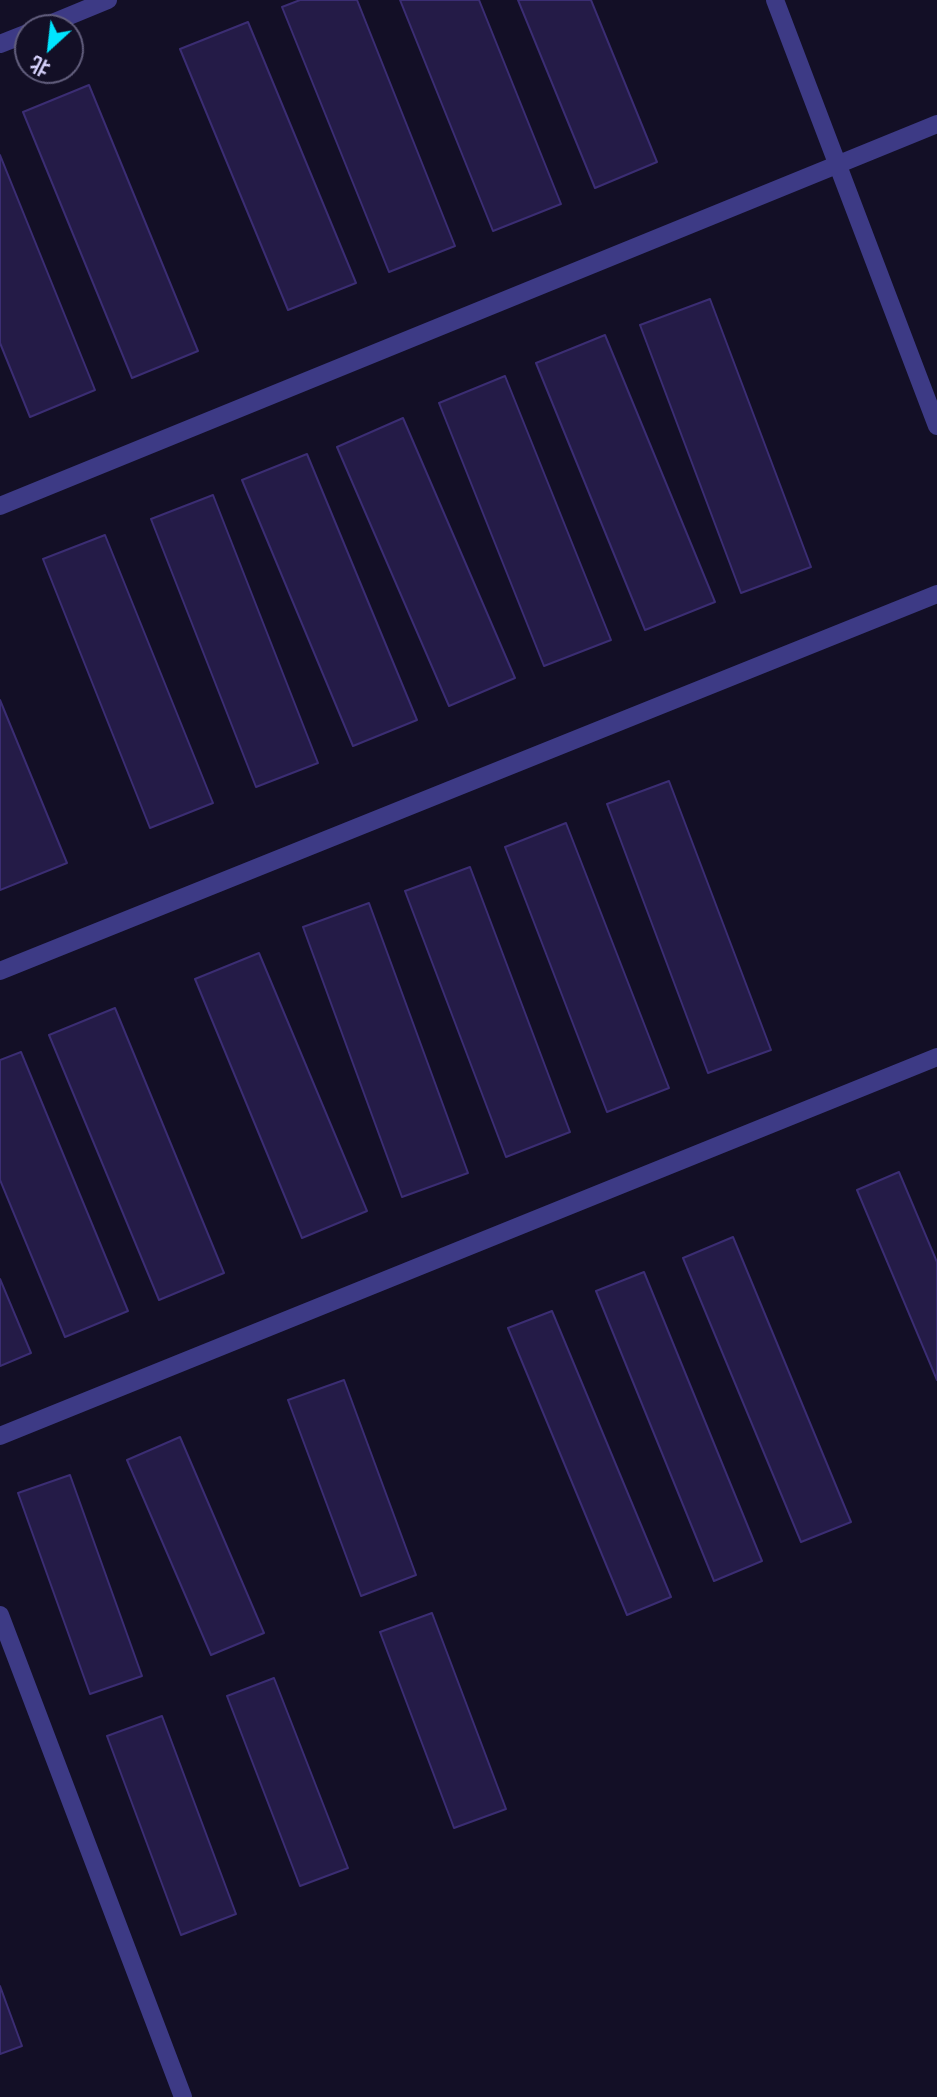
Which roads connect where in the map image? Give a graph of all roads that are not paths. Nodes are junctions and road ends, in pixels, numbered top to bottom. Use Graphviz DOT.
graph roads {
  1 [pos="108,0"];
  2 [pos="775,0"];
  3 [pos="74,14"];
  4 [pos="937,124"];
  5 [pos="838,164"];
  6 [pos="937,426"];
  7 [pos="0,506"];
  8 [pos="937,594"];
  9 [pos="0,971"];
  10 [pos="937,1057"];
  11 [pos="0,1436"];
  12 [pos="0,1615"];
  13 [pos="183,2097"];
  1 -- 3 [label="street"];
  2 -- 5 [label="street"];
  4 -- 5 [label="street"];
  5 -- 6 [label="street"];
  5 -- 7 [label="street"];
  8 -- 9 [label="street"];
  10 -- 11 [label="street"];
  12 -- 13 [label="street"];
}
